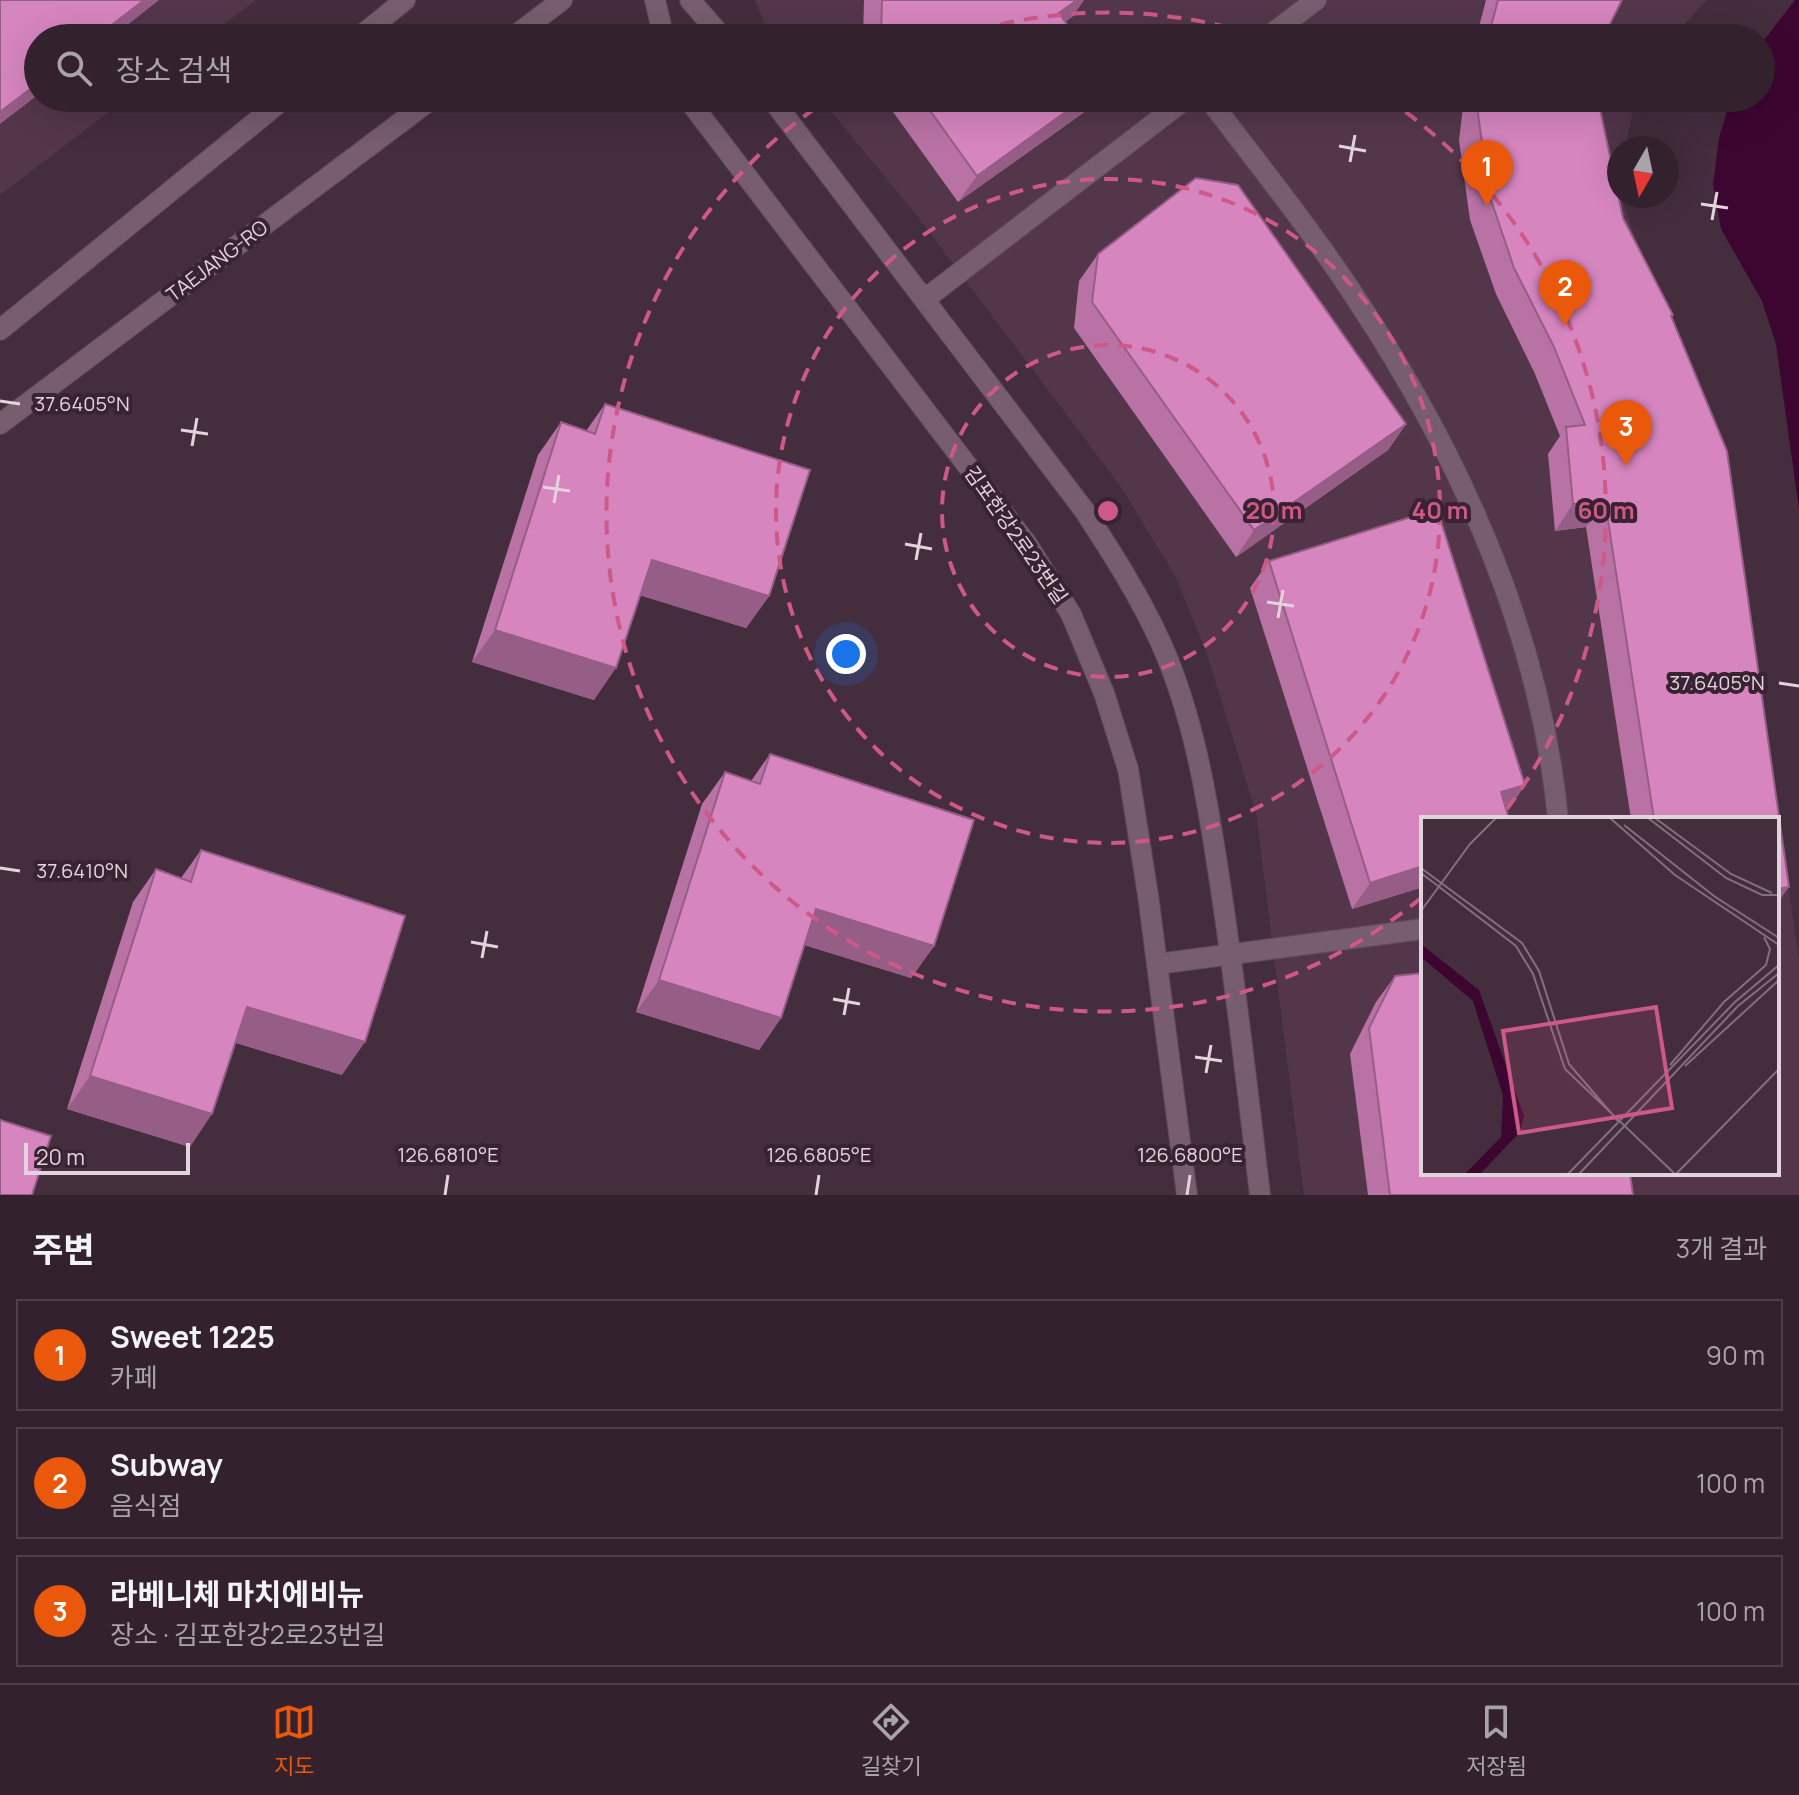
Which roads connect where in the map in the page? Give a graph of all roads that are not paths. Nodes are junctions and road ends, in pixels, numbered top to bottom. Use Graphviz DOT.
graph roads {
  1 [pos="405,0"];
  2 [pos="562,0"];
  3 [pos="655,0"];
  4 [pos="690,0"];
  5 [pos="1316,0"];
  6 [pos="375,24"];
  7 [pos="530,24"];
  8 [pos="661,24"];
  9 [pos="711,24"];
  10 [pos="1284,24"];
  11 [pos="268,112"];
  12 [pos="414,112"];
  13 [pos="698,112"];
  14 [pos="782,112"];
  15 [pos="1169,112"];
  16 [pos="1218,112"];
  17 [pos="925,299"];
  18 [pos="0,330"];
  19 [pos="48,389"];
  20 [pos="0,424"];
  21 [pos="0,442"];
  22 [pos="1558,817"];
  23 [pos="1421,929"];
  24 [pos="1232,954"];
  25 [pos="1157,964"];
  26 [pos="1187,1195"];
  27 [pos="1260,1195"];
  1 -- 6 [label="street"];
  2 -- 7 [label="street"];
  3 -- 8 [label="street"];
  4 -- 9 [label="street"];
  5 -- 10 [label="street"];
  11 -- 18 [label="street"];
  12 -- 19 [label="street, TAEJANG-RO"];
  13 -- 25 [label="street, 김포한강2로23번길"];
  14 -- 17 [label="street"];
  15 -- 17 [label="street"];
  16 -- 22 [label="street"];
  17 -- 24 [label="street"];
  19 -- 20 [label="street, TAEJANG-RO"];
  19 -- 21 [label="street"];
  23 -- 24 [label="street"];
  24 -- 25 [label="street"];
  24 -- 27 [label="street"];
  25 -- 26 [label="street, 김포한강2로23번길"];
}
